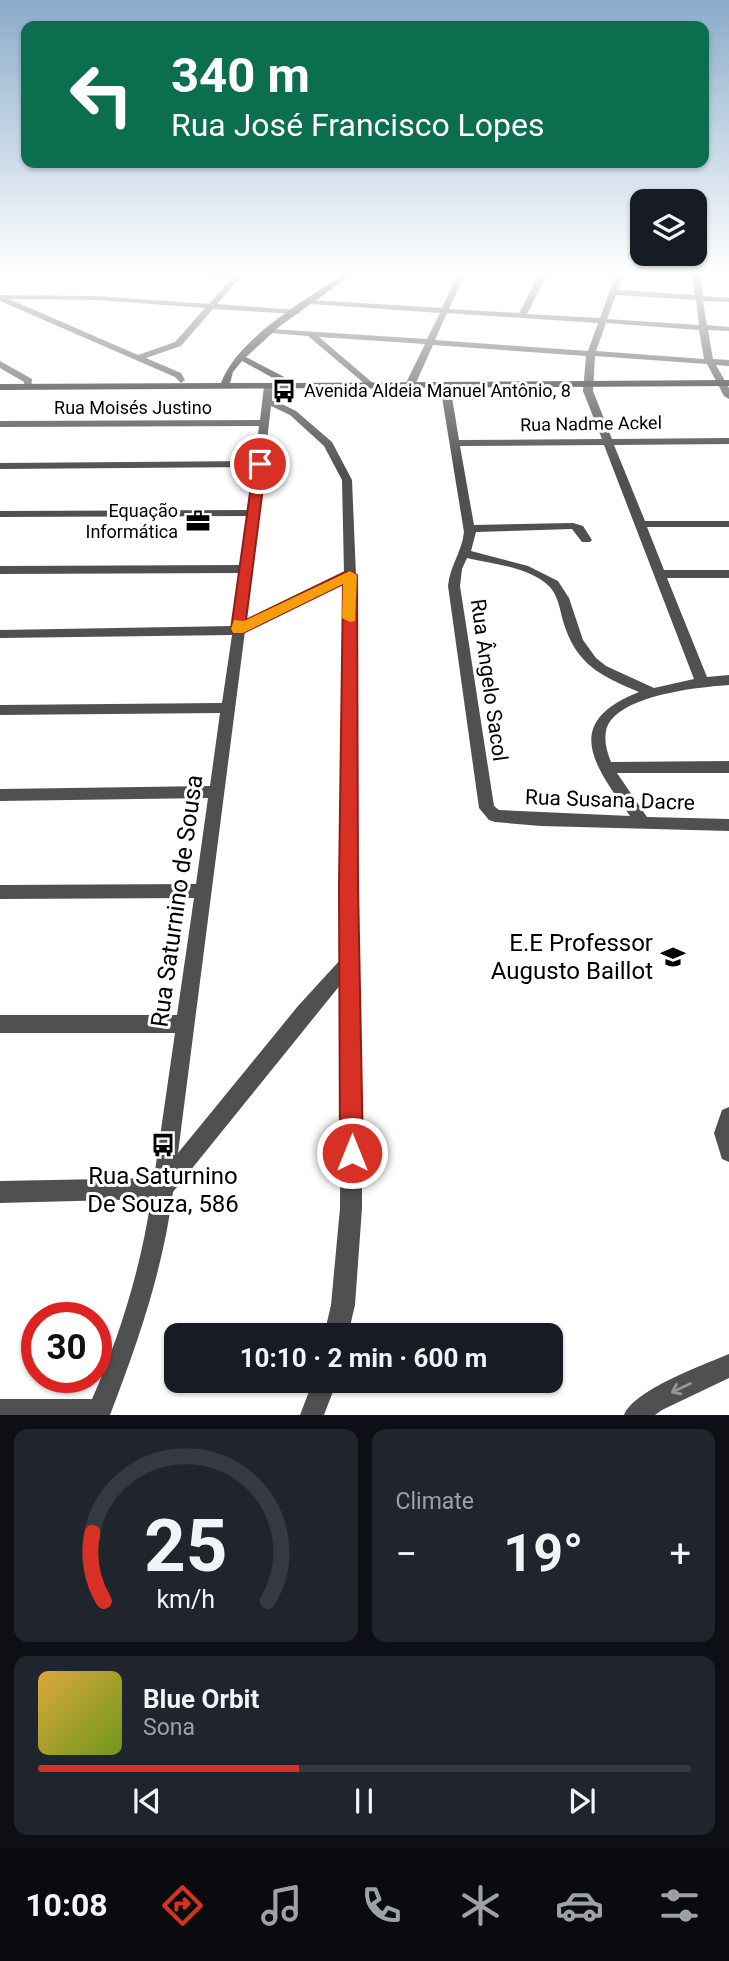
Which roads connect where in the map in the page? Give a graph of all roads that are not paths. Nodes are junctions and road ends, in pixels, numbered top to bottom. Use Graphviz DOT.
graph roads {
  1 [pos="94,339"];
  2 [pos="182,339"];
  3 [pos="261,339"];
  4 [pos="317,339"];
  5 [pos="397,339"];
  6 [pos="596,339"];
  7 [pos="705,339"];
  8 [pos="431,341"];
  9 [pos="591,353"];
  10 [pos="240,357"];
  11 [pos="137,358"];
  12 [pos="709,361"];
  13 [pos="729,363"];
  14 [pos="0,364"];
  15 [pos="258,369"];
  16 [pos="225,379"];
  17 [pos="181,380"];
  18 [pos="0,384"];
  19 [pos="29,384"];
  20 [pos="291,384"];
  21 [pos="587,384"];
  22 [pos="725,384"];
  23 [pos="410,385"];
  24 [pos="445,385"];
  25 [pos="371,386"];
  26 [pos="269,389"];
  27 [pos="729,396"];
  28 [pos="266,423"];
  29 [pos="0,424"];
  30 [pos="606,441"];
  31 [pos="729,441"];
  32 [pos="454,443"];
  33 [pos="260,464"];
  34 [pos="0,466"];
  35 [pos="254,513"];
  36 [pos="0,514"];
  37 [pos="640,524"];
  38 [pos="729,524"];
  39 [pos="469,529"];
  40 [pos="586,540"];
  41 [pos="463,553"];
  42 [pos="247,569"];
  43 [pos="0,570"];
  44 [pos="660,574"];
  45 [pos="729,574"];
  46 [pos="350,575"];
  47 [pos="238,629"];
  48 [pos="0,634"];
  49 [pos="729,680"];
  50 [pos="702,681"];
  51 [pos="652,692"];
  52 [pos="227,708"];
  53 [pos="0,710"];
  54 [pos="729,767"];
  55 [pos="608,768"];
  56 [pos="217,792"];
  57 [pos="0,795"];
  58 [pos="490,812"];
  59 [pos="643,823"];
  60 [pos="729,825"];
  61 [pos="203,891"];
  62 [pos="0,892"];
  63 [pos="350,961"];
  64 [pos="0,1024"];
  65 [pos="185,1024"];
  66 [pos="729,1117"];
  67 [pos="729,1152"];
  68 [pos="163,1188"];
  69 [pos="0,1192"];
  70 [pos="339,1323"];
  71 [pos="729,1366"];
  72 [pos="320,1393"];
  73 [pos="0,1411"];
  74 [pos="98,1413"];
  75 [pos="312,1415"];
  76 [pos="636,1415"];
  1 -- 11 [label="street"];
  2 -- 11 [label="street"];
  3 -- 10 [label="street"];
  4 -- 25 [label="street"];
  5 -- 8 [label="street"];
  6 -- 9 [label="street"];
  7 -- 12 [label="street"];
  8 -- 9 [label="street"];
  8 -- 23 [label="street"];
  9 -- 12 [label="street"];
  9 -- 21 [label="street"];
  10 -- 15 [label="street"];
  10 -- 16 [label="street"];
  11 -- 17 [label="street"];
  12 -- 13 [label="street"];
  12 -- 22 [label="street"];
  14 -- 19 [label="street"];
  15 -- 16 [label="street"];
  15 -- 20 [label="street"];
  15 -- 26 [label="street"];
  16 -- 17 [label="street"];
  16 -- 19 [label="street"];
  16 -- 26 [label="street"];
  17 -- 19 [label="street"];
  18 -- 19 [label="street"];
  20 -- 25 [label="street"];
  20 -- 26 [label="street"];
  21 -- 22 [label="street"];
  21 -- 24 [label="street"];
  21 -- 30 [label="street"];
  22 -- 27 [label="street"];
  23 -- 24 [label="street"];
  23 -- 25 [label="street"];
  24 -- 32 [label="street"];
  26 -- 28 [label="street, Rua Saturnino de Sousa"];
  26 -- 46 [label="street"];
  28 -- 29 [label="street, Rua Moisés Justino"];
  28 -- 33 [label="street, Rua Saturnino de Sousa"];
  30 -- 31 [label="street, Rua Nadme Ackel"];
  30 -- 32 [label="street, Rua Nadme Ackel"];
  30 -- 37 [label="street"];
  32 -- 39 [label="street"];
  33 -- 34 [label="street"];
  33 -- 35 [label="street, Rua Saturnino de Sousa"];
  35 -- 36 [label="street"];
  35 -- 42 [label="street, Rua Saturnino de Sousa"];
  37 -- 38 [label="street"];
  37 -- 44 [label="street"];
  39 -- 40 [label="street"];
  39 -- 41 [label="street, Rua Ângelo Sacol"];
  41 -- 51 [label="street"];
  41 -- 58 [label="street, Rua Ângelo Sacol"];
  42 -- 43 [label="street"];
  42 -- 47 [label="street, Rua Saturnino de Sousa"];
  44 -- 45 [label="street"];
  44 -- 50 [label="street"];
  46 -- 47 [label="street"];
  46 -- 63 [label="street"];
  47 -- 48 [label="street"];
  47 -- 52 [label="street, Rua Saturnino de Sousa"];
  49 -- 50 [label="street"];
  50 -- 51 [label="street"];
  51 -- 55 [label="street"];
  52 -- 53 [label="street"];
  52 -- 56 [label="street, Rua Saturnino de Sousa"];
  54 -- 55 [label="street"];
  55 -- 59 [label="street"];
  56 -- 57 [label="street"];
  56 -- 61 [label="street, Rua Saturnino de Sousa"];
  58 -- 59 [label="street, Rua Susana Dacre"];
  59 -- 60 [label="street, Rua Susana Dacre"];
  61 -- 62 [label="street"];
  61 -- 65 [label="street, Rua Saturnino de Sousa"];
  63 -- 68 [label="street"];
  63 -- 70 [label="street"];
  64 -- 65 [label="street"];
  65 -- 68 [label="street, Rua Saturnino de Sousa"];
  66 -- 67 [label="street"];
  68 -- 69 [label="street"];
  68 -- 74 [label="street, Rua Saturnino de Sousa"];
  71 -- 76 [label="street, one-way"];
  72 -- 75 [label="street"];
  73 -- 74 [label="street"];
}
